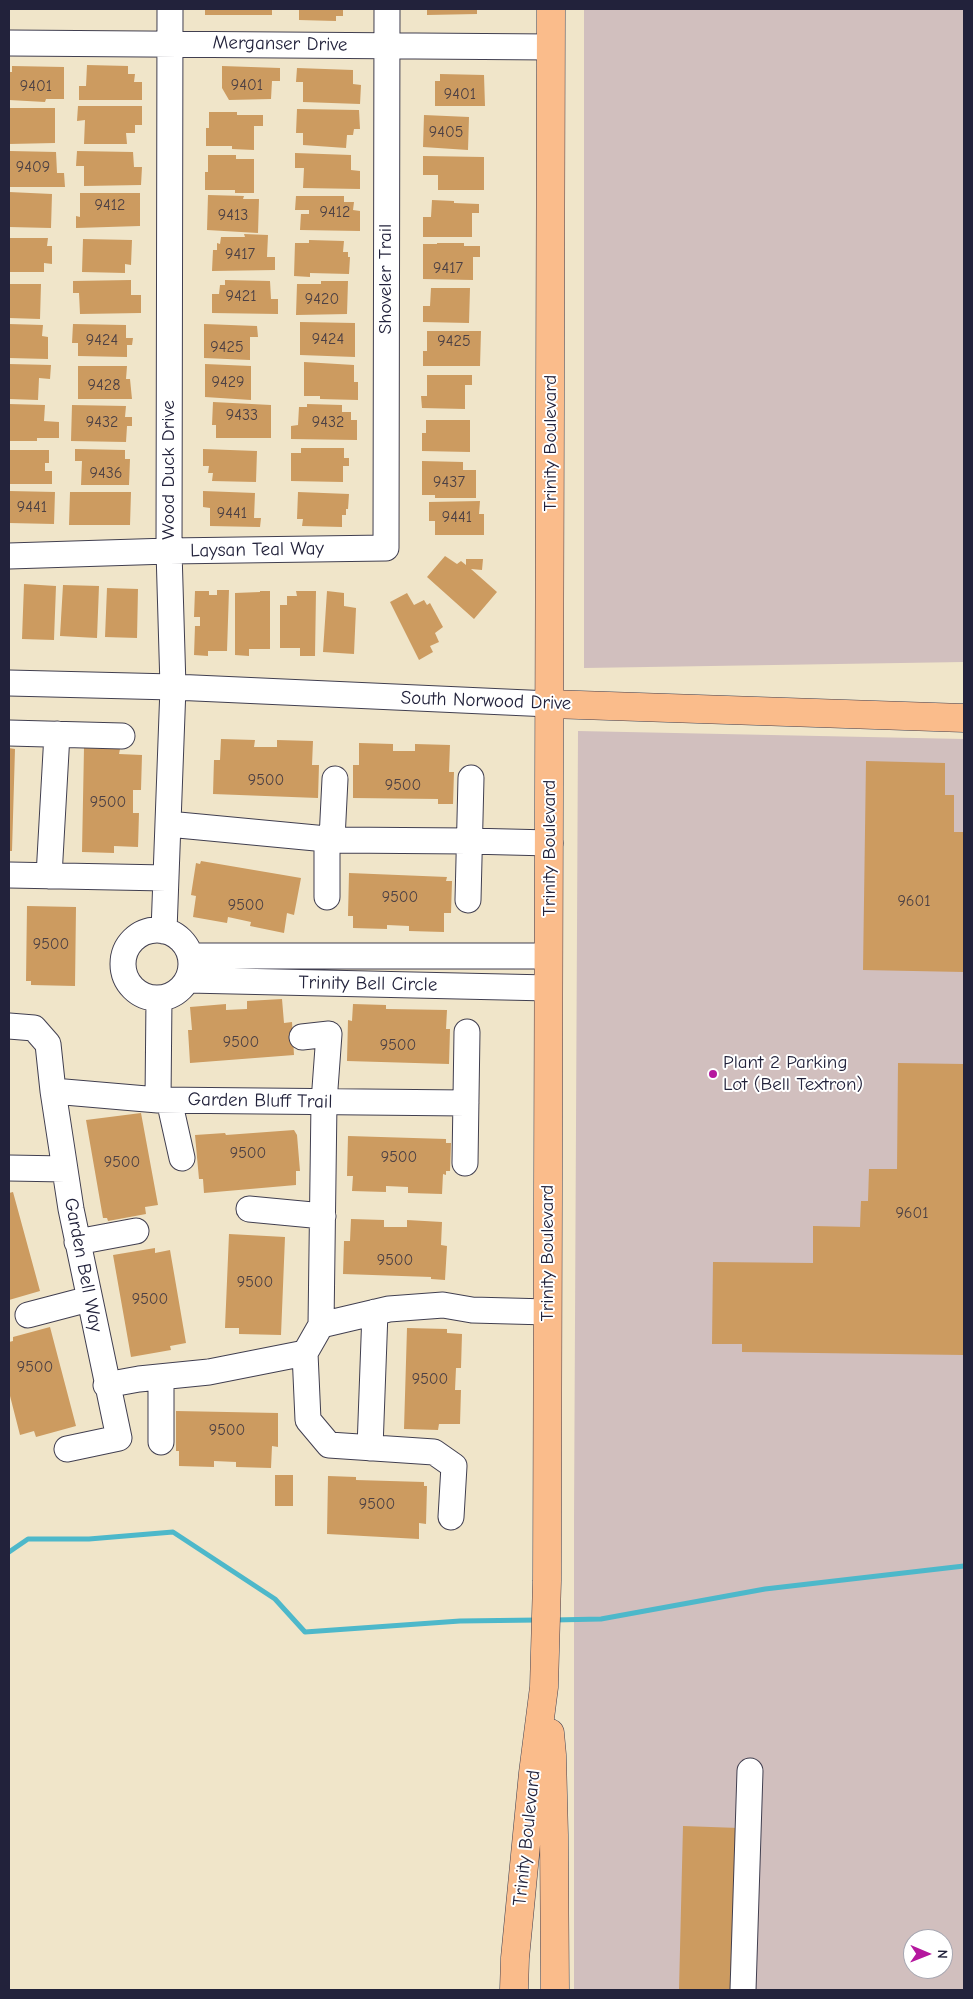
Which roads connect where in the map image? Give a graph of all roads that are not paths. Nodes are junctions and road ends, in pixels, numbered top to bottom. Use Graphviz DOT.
graph roads {
  1 [pos="170,9"];
  2 [pos="387,9"];
  3 [pos="552,9"];
  4 [pos="9,43"];
  5 [pos="170,43"];
  6 [pos="387,46"];
  7 [pos="551,47"];
  8 [pos="386,548"];
  9 [pos="169,551"];
  10 [pos="9,556"];
  11 [pos="9,683"];
  12 [pos="173,687"];
  13 [pos="550,704"];
  14 [pos="964,718"];
  15 [pos="9,733"];
  16 [pos="57,734"];
  17 [pos="122,736"];
  18 [pos="334,778"];
  19 [pos="471,778"];
  20 [pos="168,824"];
  21 [pos="329,839"];
  22 [pos="468,840"];
  23 [pos="550,844"];
  24 [pos="9,875"];
  25 [pos="49,876"];
  26 [pos="166,878"];
  27 [pos="327,897"];
  28 [pos="468,900"];
  29 [pos="164,931"];
  30 [pos="549,956"];
  31 [pos="189,968"];
  32 [pos="549,988"];
  33 [pos="159,998"];
  34 [pos="9,1026"];
  35 [pos="467,1032"];
  36 [pos="302,1037"];
  37 [pos="53,1092"];
  38 [pos="164,1100"];
  39 [pos="324,1102"];
  40 [pos="466,1103"];
  41 [pos="182,1158"];
  42 [pos="465,1162"];
  43 [pos="9,1168"];
  44 [pos="65,1169"];
  45 [pos="249,1209"];
  46 [pos="323,1216"];
  47 [pos="136,1231"];
  48 [pos="77,1242"];
  49 [pos="89,1300"];
  50 [pos="375,1312"];
  51 [pos="548,1312"];
  52 [pos="28,1315"];
  53 [pos="321,1326"];
  54 [pos="305,1353"];
  55 [pos="160,1377"];
  56 [pos="106,1385"];
  57 [pos="162,1442"];
  58 [pos="370,1448"];
  59 [pos="67,1449"];
  60 [pos="451,1517"];
  61 [pos="544,1687"];
  62 [pos="750,1771"];
  63 [pos="514,1990"];
  64 [pos="555,1990"];
  65 [pos="743,1990"];
  1 -- 5 [label="street, Wood Duck Drive"];
  2 -- 6 [label="street, Shoveler Trail"];
  3 -- 7 [label="main road, Trinity Boulevard"];
  4 -- 5 [label="street, Merganser Drive"];
  5 -- 6 [label="street, Merganser Drive"];
  5 -- 9 [label="street, Wood Duck Drive"];
  6 -- 7 [label="street, Merganser Drive"];
  6 -- 8 [label="street, Shoveler Trail"];
  7 -- 13 [label="main road, Trinity Boulevard"];
  8 -- 9 [label="street, Laysan Teal Way"];
  9 -- 10 [label="street, Laysan Teal Way"];
  9 -- 12 [label="street, Wood Duck Drive"];
  11 -- 12 [label="street, South Norwood Drive"];
  12 -- 13 [label="street, South Norwood Drive"];
  12 -- 20 [label="street, Wood Duck Drive"];
  13 -- 14 [label="main road, South Norwood Drive"];
  13 -- 23 [label="main road, Trinity Boulevard"];
  15 -- 16 [label="street"];
  16 -- 17 [label="street"];
  16 -- 25 [label="street"];
  18 -- 21 [label="street"];
  19 -- 22 [label="street"];
  20 -- 21 [label="street"];
  20 -- 26 [label="street, Wood Duck Drive"];
  21 -- 22 [label="street"];
  21 -- 27 [label="street"];
  22 -- 23 [label="street"];
  22 -- 28 [label="street"];
  23 -- 30 [label="main road, Trinity Boulevard"];
  24 -- 25 [label="street"];
  25 -- 26 [label="street"];
  26 -- 29 [label="street, Wood Duck Drive"];
  29 -- 31 [label="street"];
  29 -- 33 [label="street"];
  30 -- 31 [label="street, Trinity Bell Circle"];
  30 -- 32 [label="main road, Trinity Boulevard"];
  31 -- 32 [label="street, Trinity Bell Circle"];
  31 -- 33 [label="street"];
  32 -- 51 [label="main road, Trinity Boulevard"];
  33 -- 38 [label="street"];
  34 -- 37 [label="street, Garden Bell Way"];
  35 -- 40 [label="street"];
  36 -- 39 [label="street"];
  37 -- 38 [label="street, Garden Bluff Trail"];
  37 -- 44 [label="street, Garden Bell Way"];
  38 -- 39 [label="street, Garden Bluff Trail"];
  38 -- 41 [label="street"];
  39 -- 40 [label="street, Garden Bluff Trail"];
  39 -- 46 [label="street"];
  40 -- 42 [label="street"];
  43 -- 44 [label="street"];
  44 -- 48 [label="street, Garden Bell Way"];
  45 -- 46 [label="street"];
  46 -- 53 [label="street"];
  47 -- 48 [label="street"];
  48 -- 49 [label="street, Garden Bell Way"];
  49 -- 52 [label="street"];
  49 -- 56 [label="street, Garden Bell Way"];
  50 -- 51 [label="street"];
  50 -- 53 [label="street"];
  50 -- 58 [label="street"];
  51 -- 61 [label="main road, Trinity Boulevard"];
  53 -- 54 [label="street"];
  54 -- 55 [label="street"];
  54 -- 58 [label="street"];
  55 -- 56 [label="street"];
  55 -- 57 [label="street"];
  56 -- 59 [label="street, Garden Bell Way"];
  58 -- 60 [label="street"];
  61 -- 63 [label="main road, Trinity Boulevard"];
  61 -- 64 [label="main road, Trinity Boulevard"];
  62 -- 65 [label="street"];
}
